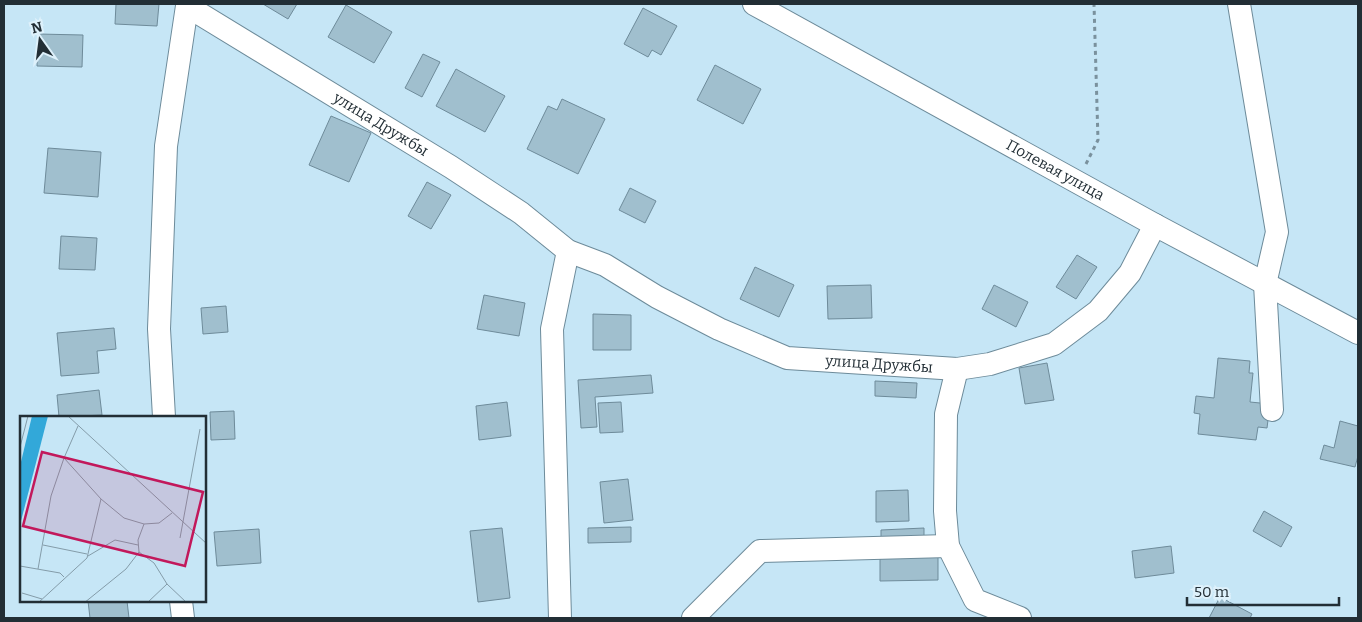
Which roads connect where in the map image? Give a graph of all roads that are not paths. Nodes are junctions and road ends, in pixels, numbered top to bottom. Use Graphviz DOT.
graph roads {
  1 [pos="754,4"];
  2 [pos="1239,4"];
  3 [pos="187,5"];
  4 [pos="1155,225"];
  5 [pos="568,251"];
  6 [pos="1265,284"];
  7 [pos="1358,333"];
  8 [pos="957,369"];
  9 [pos="1272,410"];
  10 [pos="164,416"];
  11 [pos="948,546"];
  12 [pos="181,602"];
  13 [pos="972,609"];
  14 [pos="183,618"];
  15 [pos="560,618"];
  16 [pos="693,618"];
  17 [pos="1020,618"];
  1 -- 4 [label="street, Полевая улица"];
  2 -- 6 [label="street"];
  3 -- 5 [label="street, улица Дружбы"];
  3 -- 10 [label="street, улица Дружбы"];
  4 -- 6 [label="street, Полевая улица"];
  4 -- 8 [label="street, улица Дружбы"];
  5 -- 8 [label="street, улица Дружбы"];
  5 -- 15 [label="street"];
  6 -- 7 [label="street, Полевая улица"];
  6 -- 9 [label="street"];
  8 -- 11 [label="street"];
  11 -- 13 [label="street"];
  11 -- 16 [label="street"];
  12 -- 14 [label="street"];
  13 -- 17 [label="street"];
}
